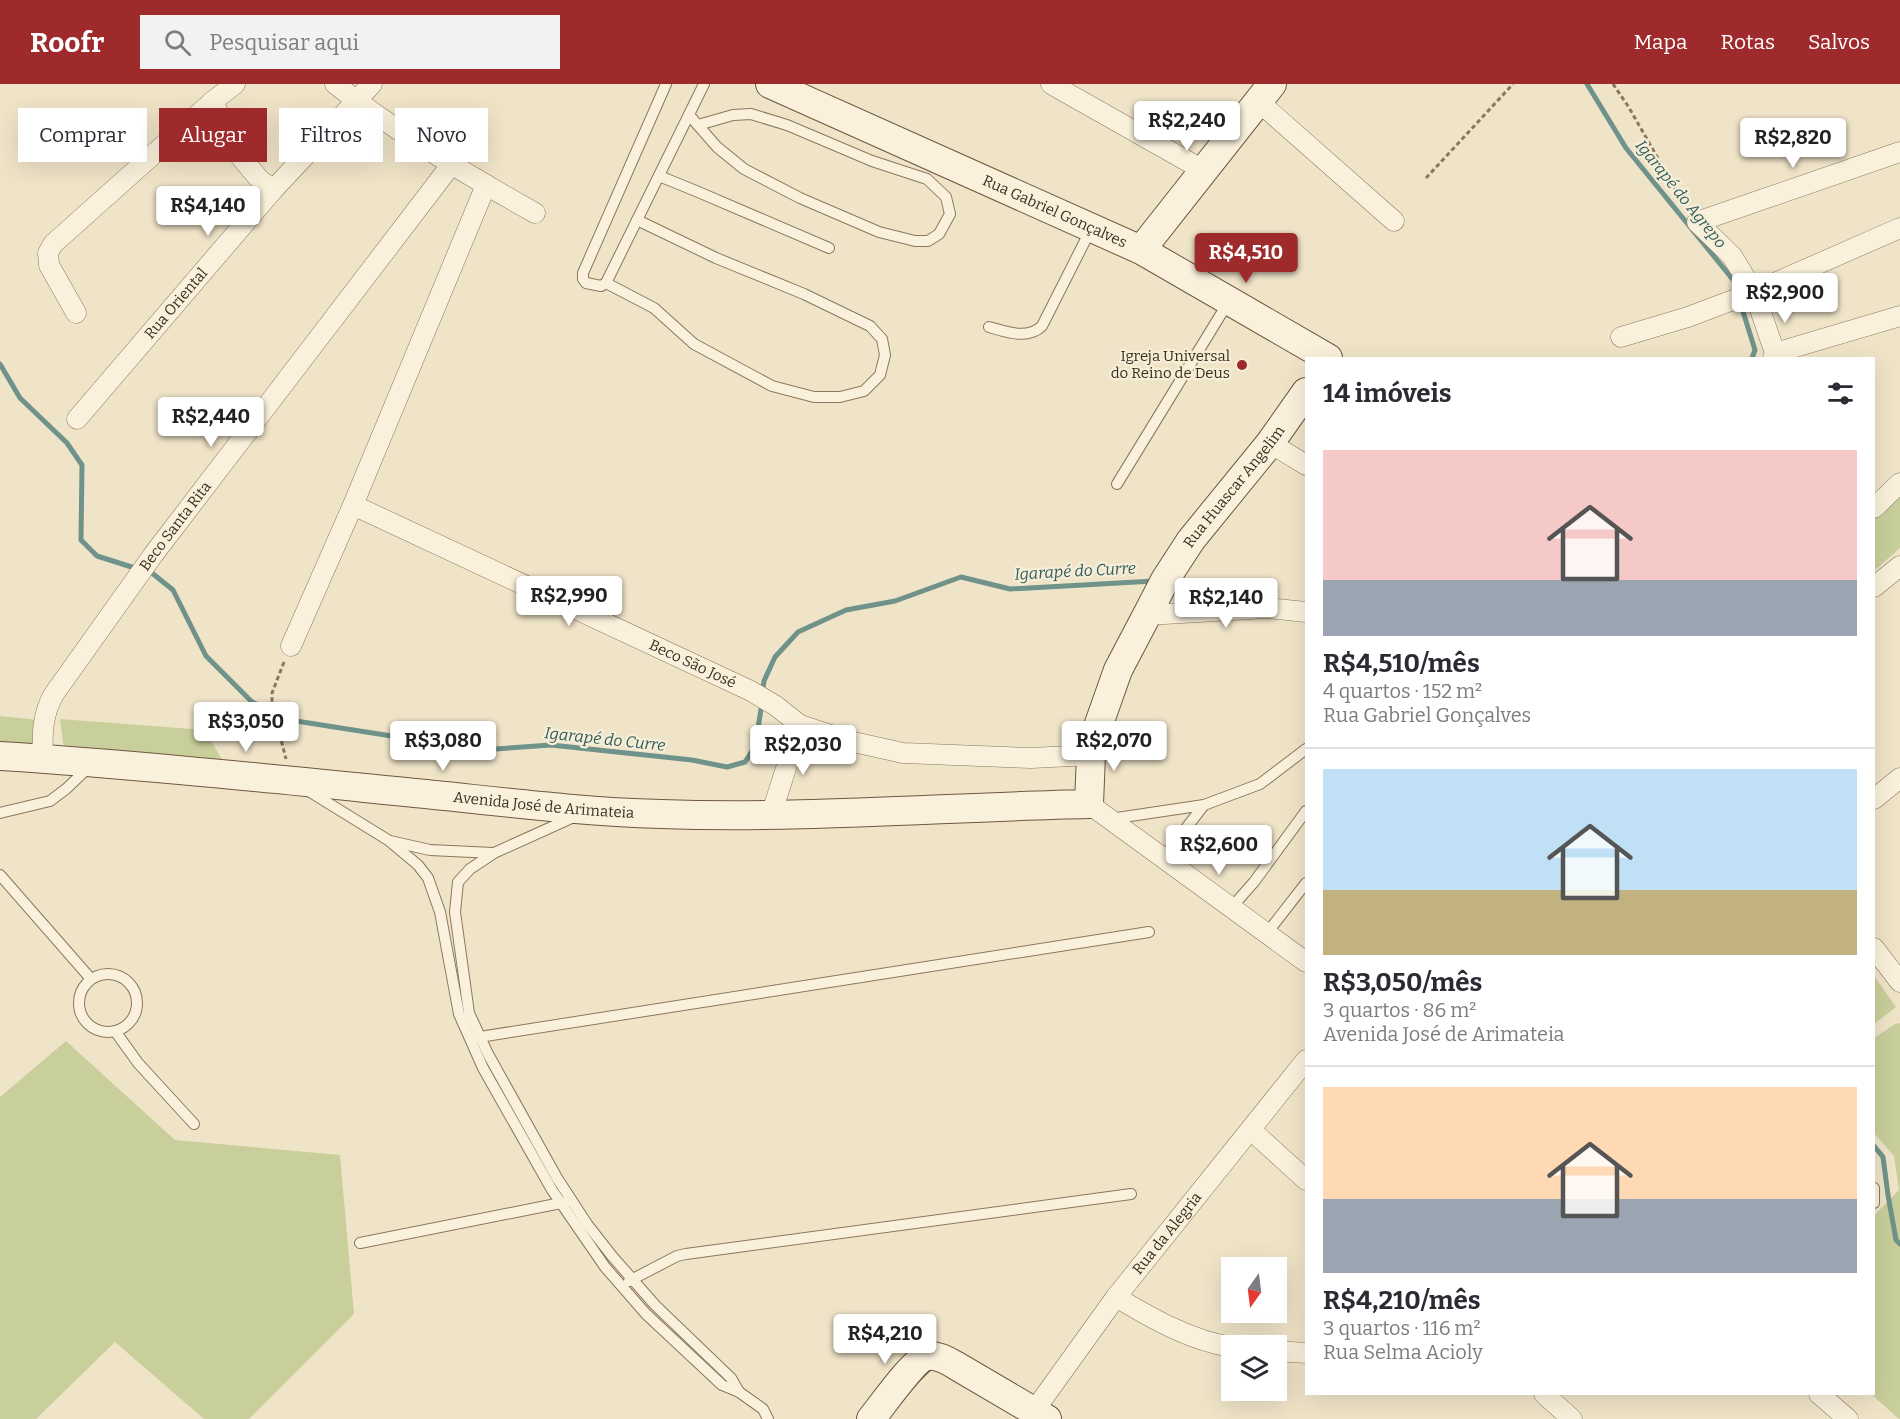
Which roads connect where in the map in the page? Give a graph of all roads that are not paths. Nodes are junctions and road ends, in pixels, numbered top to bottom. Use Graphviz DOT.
graph roads {
  1 [pos="235,84"];
  2 [pos="335,84"];
  3 [pos="372,84"];
  4 [pos="666,84"];
  5 [pos="704,84"];
  6 [pos="770,84"];
  7 [pos="1051,84"];
  8 [pos="1266,93"];
  9 [pos="213,101"];
  10 [pos="357,102"];
  11 [pos="689,115"];
  12 [pos="698,125"];
  13 [pos="1900,152"];
  14 [pos="452,165"];
  15 [pos="1203,170"];
  16 [pos="659,176"];
  17 [pos="486,185"];
  18 [pos="273,190"];
  19 [pos="535,213"];
  20 [pos="637,220"];
  21 [pos="1394,221"];
  22 [pos="1900,228"];
  23 [pos="1091,229"];
  24 [pos="829,248"];
  25 [pos="1141,250"];
  26 [pos="606,283"];
  27 [pos="1754,292"];
  28 [pos="1229,301"];
  29 [pos="76,313"];
  30 [pos="1900,316"];
  31 [pos="989,327"];
  32 [pos="1621,337"];
  33 [pos="1774,356"];
  34 [pos="1326,357"];
  35 [pos="1305,393"];
  36 [pos="77,419"];
  37 [pos="1270,443"];
  38 [pos="1305,464"];
  39 [pos="1900,483"];
  40 [pos="1117,484"];
  41 [pos="353,505"];
  42 [pos="1875,507"];
  43 [pos="1900,566"];
  44 [pos="1875,586"];
  45 [pos="1305,612"];
  46 [pos="1147,615"];
  47 [pos="291,646"];
  48 [pos="800,725"];
  49 [pos="1305,750"];
  50 [pos="1091,755"];
  51 [pos="0,756"];
  52 [pos="43,759"];
  53 [pos="93,763"];
  54 [pos="1900,778"];
  55 [pos="292,780"];
  56 [pos="1875,798"];
  57 [pos="1204,805"];
  58 [pos="590,810"];
  59 [pos="1099,812"];
  60 [pos="1305,812"];
  61 [pos="0,813"];
  62 [pos="771,815"];
  63 [pos="388,840"];
  64 [pos="494,853"];
  65 [pos="1163,858"];
  66 [pos="0,875"];
  67 [pos="1305,884"];
  68 [pos="1231,908"];
  69 [pos="1149,932"];
  70 [pos="1267,933"];
  71 [pos="1875,949"];
  72 [pos="1305,961"];
  73 [pos="91,979"];
  74 [pos="1900,982"];
  75 [pos="115,1031"];
  76 [pos="474,1037"];
  77 [pos="1305,1061"];
  78 [pos="194,1124"];
  79 [pos="1251,1130"];
  80 [pos="1305,1179"];
  81 [pos="1131,1194"];
  82 [pos="567,1201"];
  83 [pos="360,1243"];
  84 [pos="633,1278"];
  85 [pos="620,1287"];
  86 [pos="1116,1297"];
  87 [pos="1221,1344"];
  88 [pos="1287,1352"];
  89 [pos="1305,1353"];
  90 [pos="739,1392"];
  91 [pos="1545,1395"];
  92 [pos="1820,1395"];
  93 [pos="1041,1415"];
  94 [pos="768,1419"];
  95 [pos="872,1419"];
  96 [pos="1572,1419"];
  97 [pos="1848,1419"];
  1 -- 9 [label="street"];
  2 -- 10 [label="street"];
  3 -- 10 [label="street, Rua Oriental"];
  4 -- 26 [label="lane"];
  5 -- 11 [label="lane"];
  6 -- 23 [label="street, Rua Gabriel Gonçalves"];
  7 -- 15 [label="street"];
  8 -- 15 [label="street"];
  8 -- 21 [label="street"];
  9 -- 18 [label="street"];
  9 -- 29 [label="street"];
  10 -- 14 [label="street"];
  10 -- 18 [label="street, Rua Oriental"];
  11 -- 12 [label="lane"];
  11 -- 16 [label="lane"];
  12 -- 12 [label="lane"];
  13 -- 27 [label="street"];
  14 -- 17 [label="street"];
  14 -- 52 [label="street, Beco Santa Rita"];
  15 -- 25 [label="street"];
  16 -- 20 [label="lane"];
  16 -- 24 [label="lane"];
  17 -- 19 [label="street"];
  17 -- 41 [label="street"];
  18 -- 36 [label="street, Rua Oriental"];
  20 -- 26 [label="lane"];
  20 -- 26 [label="lane"];
  22 -- 27 [label="street"];
  23 -- 25 [label="street, Rua Gabriel Gonçalves"];
  23 -- 31 [label="lane"];
  25 -- 28 [label="street, Rua Gabriel Gonçalves"];
  27 -- 32 [label="street"];
  27 -- 33 [label="street"];
  28 -- 34 [label="street, Rua Gabriel Gonçalves"];
  28 -- 40 [label="lane"];
  30 -- 33 [label="street"];
  35 -- 37 [label="street, Rua Huascar Angelim"];
  37 -- 38 [label="street"];
  37 -- 46 [label="street, Rua Huascar Angelim"];
  39 -- 42 [label="street"];
  41 -- 47 [label="street"];
  41 -- 48 [label="street, Beco São José"];
  43 -- 44 [label="street"];
  45 -- 46 [label="street"];
  46 -- 50 [label="street, Rua Huascar Angelim"];
  48 -- 50 [label="street, Beco São José"];
  48 -- 62 [label="street"];
  49 -- 57 [label="lane"];
  50 -- 59 [label="street, Rua Huascar Angelim"];
  51 -- 52 [label="street, Avenida José de Arimateia"];
  52 -- 53 [label="street, Avenida José de Arimateia"];
  53 -- 55 [label="street, Avenida José de Arimateia"];
  53 -- 61 [label="lane"];
  54 -- 56 [label="street"];
  55 -- 58 [label="street, Avenida José de Arimateia"];
  55 -- 63 [label="lane"];
  57 -- 59 [label="lane"];
  57 -- 65 [label="lane"];
  58 -- 62 [label="street, Avenida José de Arimateia"];
  58 -- 64 [label="lane"];
  59 -- 62 [label="street, Avenida José de Arimateia"];
  59 -- 65 [label="street"];
  60 -- 68 [label="lane"];
  63 -- 64 [label="lane"];
  63 -- 76 [label="lane"];
  64 -- 76 [label="lane"];
  65 -- 68 [label="street"];
  66 -- 73 [label="lane"];
  67 -- 70 [label="lane"];
  68 -- 70 [label="street"];
  69 -- 76 [label="lane"];
  70 -- 72 [label="street"];
  71 -- 74 [label="street"];
  73 -- 75 [label="lane"];
  73 -- 75 [label="lane"];
  75 -- 78 [label="lane"];
  76 -- 82 [label="lane"];
  77 -- 79 [label="street, Rua da Alegria"];
  79 -- 80 [label="street"];
  79 -- 86 [label="street, Rua da Alegria"];
  81 -- 84 [label="lane"];
  82 -- 83 [label="lane"];
  82 -- 84 [label="lane"];
  82 -- 85 [label="lane"];
  84 -- 85 [label="lane"];
  84 -- 90 [label="lane"];
  85 -- 90 [label="lane"];
  86 -- 87 [label="street"];
  86 -- 93 [label="street, Rua da Alegria"];
  88 -- 89 [label="street"];
  90 -- 94 [label="lane"];
  91 -- 96 [label="street"];
  92 -- 97 [label="street"];
  93 -- 95 [label="street"];
}
